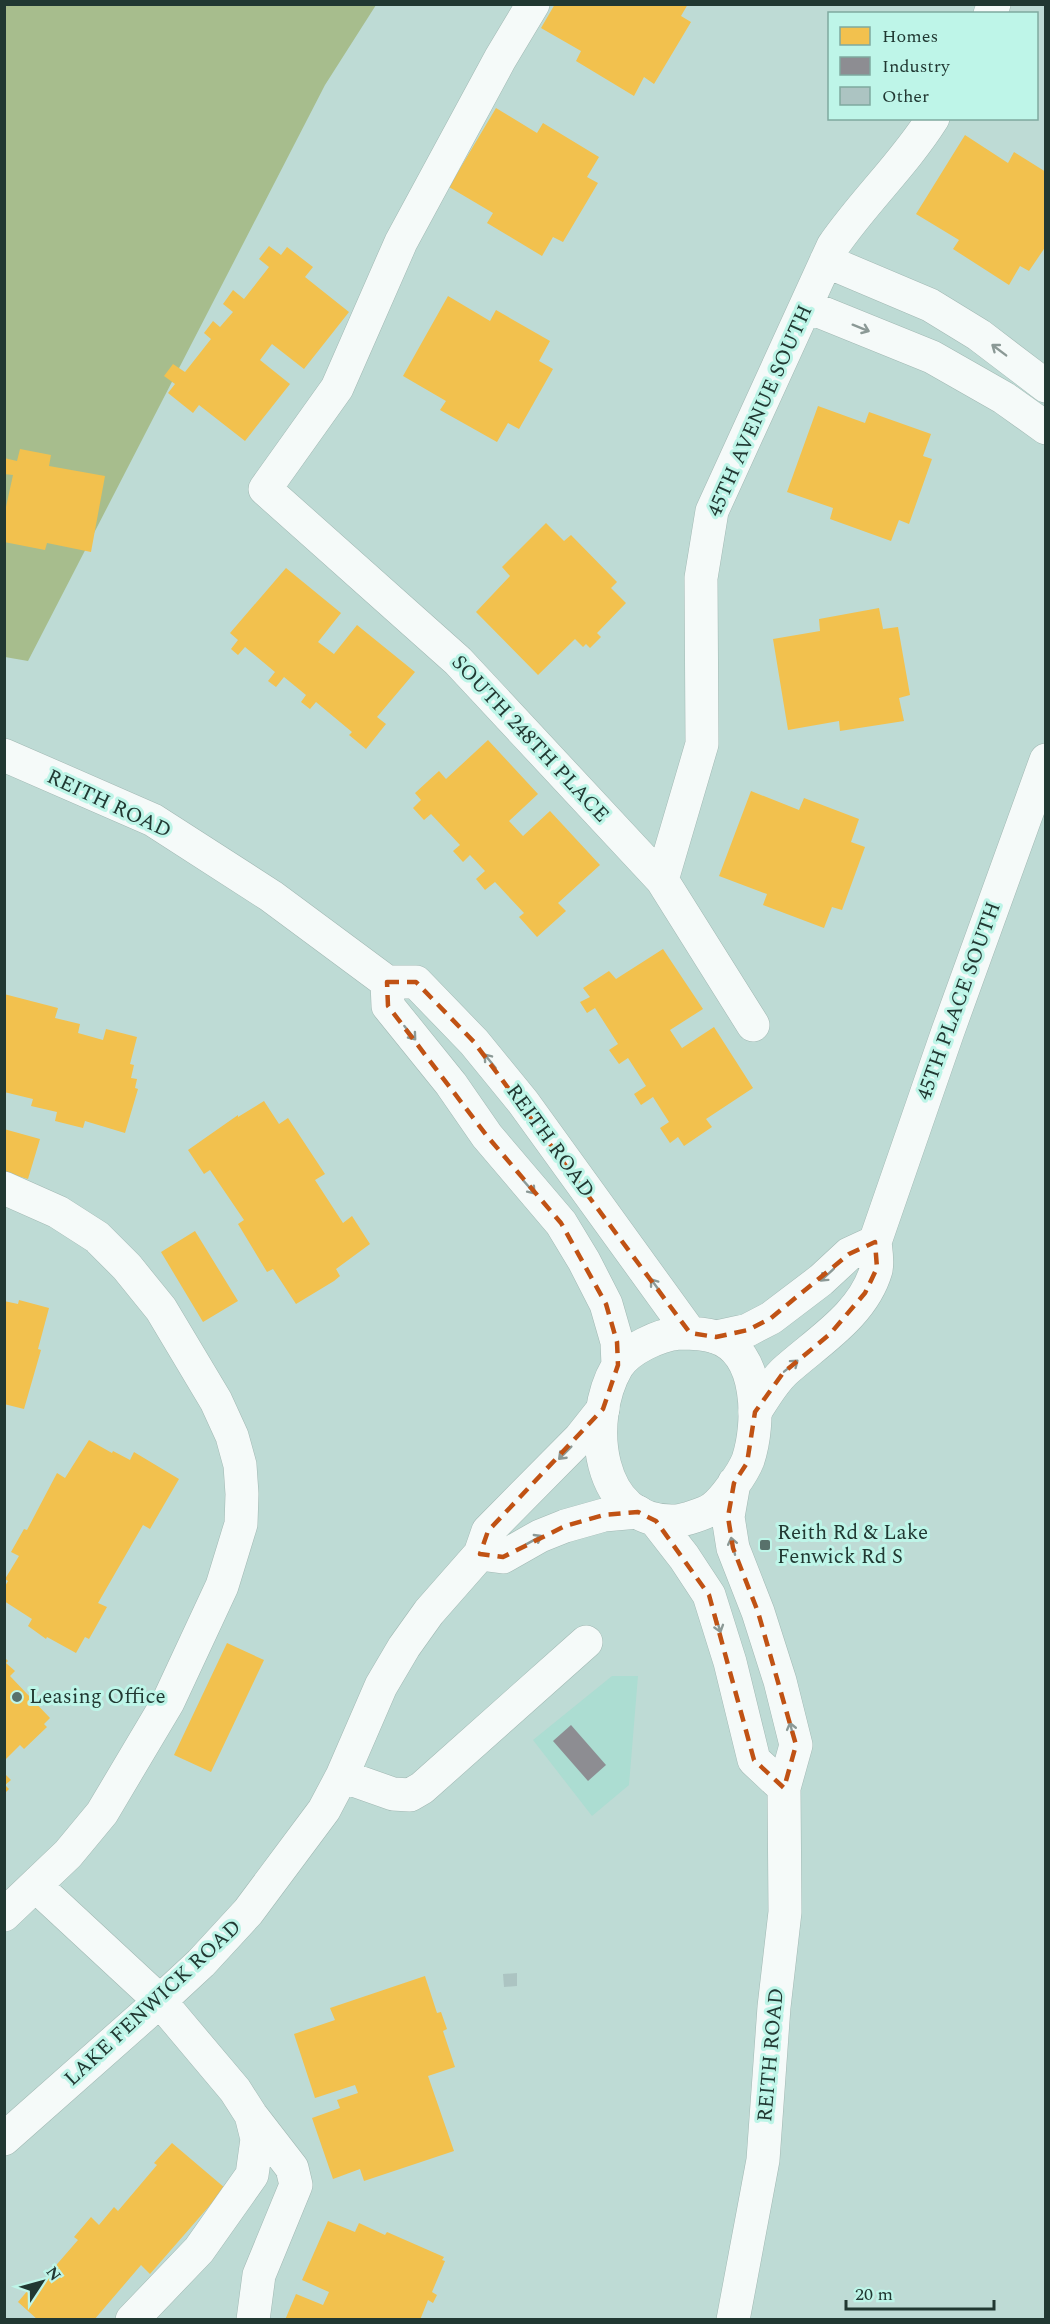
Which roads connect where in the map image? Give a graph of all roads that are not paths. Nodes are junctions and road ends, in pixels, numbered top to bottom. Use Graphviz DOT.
graph roads {
  1 [pos="533,4"];
  2 [pos="932,120"];
  3 [pos="826,261"];
  4 [pos="807,306"];
  5 [pos="1046,386"];
  6 [pos="1046,428"];
  7 [pos="4,755"];
  8 [pos="1046,760"];
  9 [pos="662,880"];
  10 [pos="387,982"];
  11 [pos="753,1025"];
  12 [pos="4,1188"];
  13 [pos="875,1242"];
  14 [pos="703,1335"];
  15 [pos="618,1365"];
  16 [pos="603,1409"];
  17 [pos="755,1412"];
  18 [pos="734,1483"];
  19 [pos="647,1516"];
  20 [pos="480,1554"];
  21 [pos="586,1642"];
  22 [pos="342,1776"];
  23 [pos="784,1788"];
  24 [pos="36,1886"];
  25 [pos="4,1915"];
  26 [pos="160,2001"];
  27 [pos="250,2115"];
  28 [pos="4,2139"];
  29 [pos="132,2319"];
  30 [pos="253,2319"];
  31 [pos="733,2319"];
  1 -- 9 [label="street, SOUTH 248TH PLACE"];
  2 -- 3 [label="street, 45TH AVENUE SOUTH"];
  3 -- 4 [label="street, 45TH AVENUE SOUTH"];
  5 -- 3 [label="street, one-way"];
  4 -- 6 [label="street, one-way"];
  4 -- 9 [label="street, 45TH AVENUE SOUTH"];
  7 -- 10 [label="street, REITH ROAD"];
  8 -- 13 [label="street, 45TH PLACE SOUTH"];
  9 -- 11 [label="street, SOUTH 248TH PLACE"];
  14 -- 10 [label="street, REITH ROAD, one-way"];
  10 -- 15 [label="street, REITH ROAD, one-way"];
  12 -- 24 [label="street"];
  13 -- 14 [label="street, one-way"];
  17 -- 13 [label="street, 45TH PLACE SOUTH, one-way"];
  14 -- 15 [label="street, REITH ROAD"];
  14 -- 17 [label="street, REITH ROAD"];
  15 -- 16 [label="street, REITH ROAD"];
  16 -- 19 [label="street, REITH ROAD"];
  16 -- 20 [label="street, LAKE FENWICK ROAD, one-way"];
  17 -- 18 [label="street, REITH ROAD"];
  18 -- 19 [label="street, REITH ROAD"];
  23 -- 18 [label="street, REITH ROAD, one-way"];
  20 -- 19 [label="street, one-way"];
  19 -- 23 [label="street, REITH ROAD, one-way"];
  20 -- 22 [label="street, LAKE FENWICK ROAD"];
  21 -- 22 [label="street"];
  22 -- 26 [label="street, LAKE FENWICK ROAD"];
  23 -- 31 [label="street, REITH ROAD"];
  24 -- 25 [label="street"];
  24 -- 26 [label="street"];
  26 -- 27 [label="street"];
  26 -- 28 [label="street, LAKE FENWICK ROAD"];
  27 -- 29 [label="street"];
  27 -- 30 [label="street"];
}
